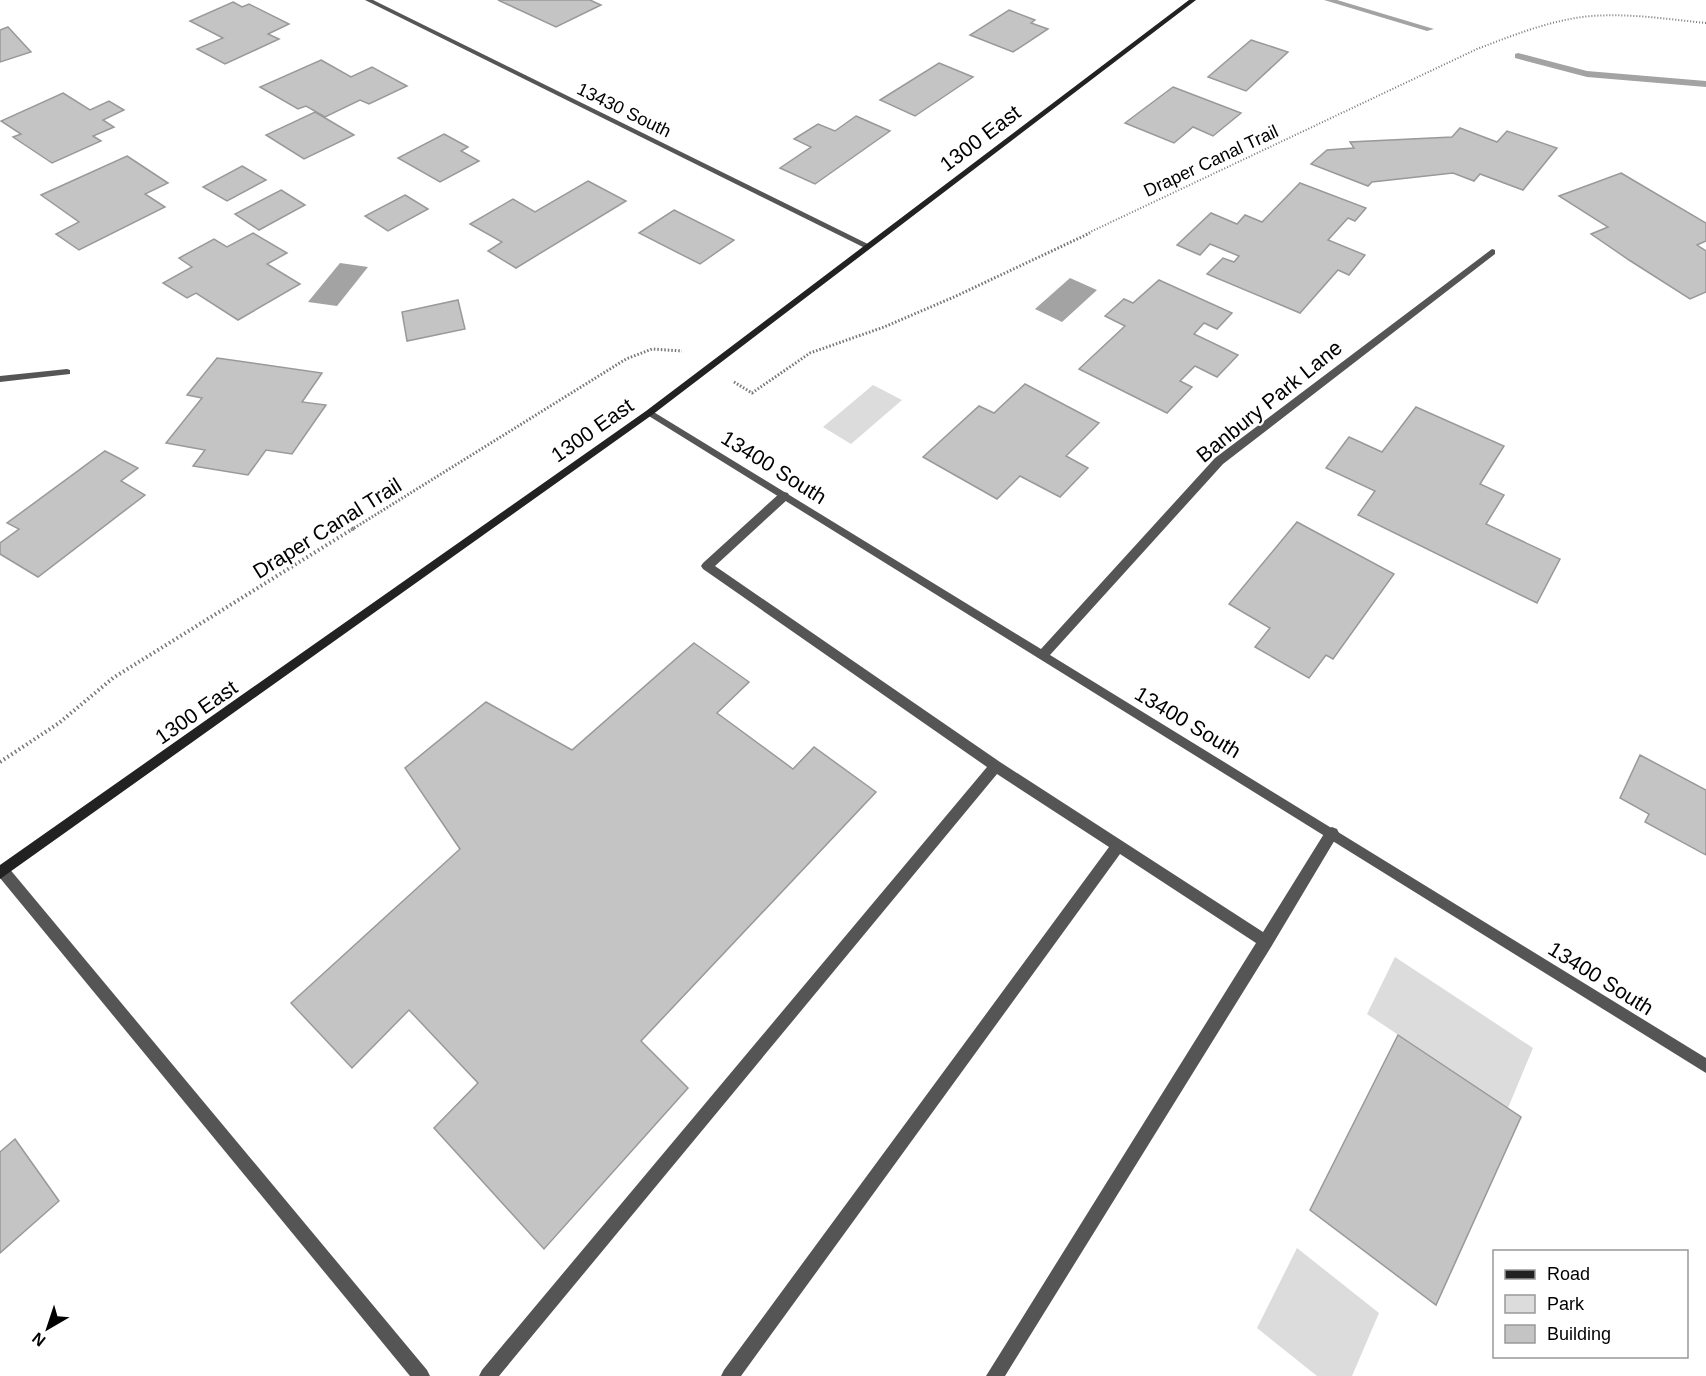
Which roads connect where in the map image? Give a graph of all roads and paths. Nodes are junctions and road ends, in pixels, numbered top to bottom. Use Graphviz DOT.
graph roads {
  1 [pos="368,0"];
  2 [pos="1193,0"];
  3 [pos="1706,23"];
  4 [pos="868,246"];
  5 [pos="1492,252"];
  6 [pos="681,351"];
  7 [pos="67,372"];
  8 [pos="0,379"];
  9 [pos="745,389"];
  10 [pos="649,413"];
  11 [pos="784,496"];
  12 [pos="1042,656"];
  13 [pos="0,762"];
  14 [pos="996,766"];
  15 [pos="1332,833"];
  16 [pos="1118,846"];
  17 [pos="1,870"];
  18 [pos="1266,942"];
  19 [pos="1706,1066"];
  20 [pos="420,1376"];
  21 [pos="488,1376"];
  22 [pos="730,1376"];
  23 [pos="995,1376"];
  1 -- 4 [label="street, 13430 South"];
  2 -- 4 [label="main road, 1300 East"];
  3 -- 9 [label="path, Draper Canal Trail"];
  4 -- 10 [label="main road, 1300 East"];
  5 -- 12 [label="street, Banbury Park Lane"];
  6 -- 13 [label="path, Draper Canal Trail"];
  7 -- 8 [label="street"];
  10 -- 11 [label="street, 13400 South"];
  10 -- 17 [label="main road, 1300 East"];
  11 -- 12 [label="street, 13400 South"];
  11 -- 14 [label="street"];
  12 -- 15 [label="street, 13400 South"];
  14 -- 16 [label="street"];
  14 -- 21 [label="street"];
  15 -- 18 [label="street"];
  15 -- 19 [label="street, 13400 South"];
  16 -- 18 [label="street"];
  16 -- 22 [label="street"];
  17 -- 20 [label="street"];
  18 -- 23 [label="street"];
}
